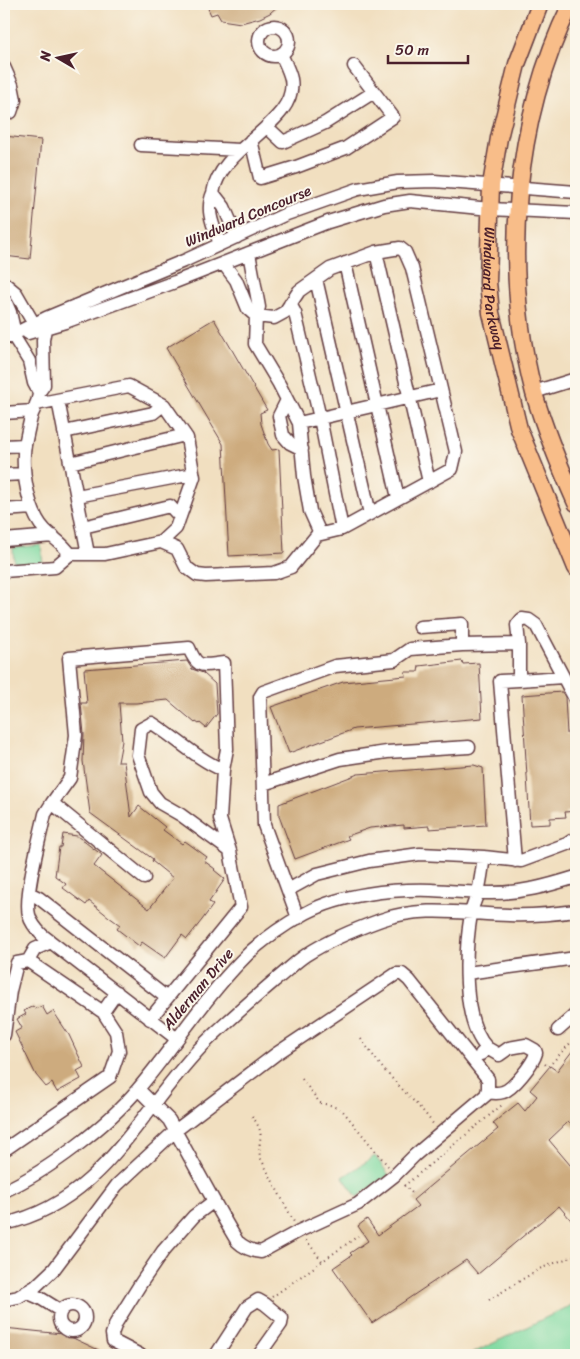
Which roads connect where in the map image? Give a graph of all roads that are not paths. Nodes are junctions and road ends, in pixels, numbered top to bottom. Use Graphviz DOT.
graph roads {
  1 [pos="540,4"];
  2 [pos="571,4"];
  3 [pos="576,13"];
  4 [pos="562,22"];
  5 [pos="281,54"];
  6 [pos="354,66"];
  7 [pos="4,67"];
  8 [pos="374,92"];
  9 [pos="4,113"];
  10 [pos="267,126"];
  11 [pos="251,140"];
  12 [pos="141,145"];
  13 [pos="240,150"];
  14 [pos="491,185"];
  15 [pos="519,187"];
  16 [pos="576,192"];
  17 [pos="213,193"];
  18 [pos="490,209"];
  19 [pos="517,211"];
  20 [pos="576,213"];
  21 [pos="237,237"];
  22 [pos="220,244"];
  23 [pos="376,252"];
  24 [pos="249,253"];
  25 [pos="222,263"];
  26 [pos="345,263"];
  27 [pos="316,279"];
  28 [pos="4,283"];
  29 [pos="4,298"];
  30 [pos="290,304"];
  31 [pos="256,316"];
  32 [pos="39,326"];
  33 [pos="9,338"];
  34 [pos="576,379"];
  35 [pos="441,390"];
  36 [pos="534,392"];
  37 [pos="410,397"];
  38 [pos="58,400"];
  39 [pos="287,400"];
  40 [pos="36,402"];
  41 [pos="163,405"];
  42 [pos="378,405"];
  43 [pos="347,412"];
  44 [pos="4,413"];
  45 [pos="320,418"];
  46 [pos="299,423"];
  47 [pos="64,432"];
  48 [pos="185,435"];
  49 [pos="25,445"];
  50 [pos="4,446"];
  51 [pos="302,448"];
  52 [pos="70,463"];
  53 [pos="24,474"];
  54 [pos="193,474"];
  55 [pos="4,475"];
  56 [pos="429,482"];
  57 [pos="77,496"];
  58 [pos="398,498"];
  59 [pos="576,503"];
  60 [pos="32,508"];
  61 [pos="4,510"];
  62 [pos="370,514"];
  63 [pos="180,517"];
  64 [pos="83,527"];
  65 [pos="342,529"];
  66 [pos="317,535"];
  67 [pos="54,536"];
  68 [pos="4,540"];
  69 [pos="161,542"];
  70 [pos="70,554"];
  71 [pos="88,554"];
  72 [pos="576,568"];
  73 [pos="4,571"];
  74 [pos="420,626"];
  75 [pos="519,644"];
  76 [pos="462,645"];
  77 [pos="564,677"];
  78 [pos="519,680"];
  79 [pos="576,701"];
  80 [pos="469,748"];
  81 [pos="223,770"];
  82 [pos="263,784"];
  83 [pos="52,803"];
  84 [pos="576,838"];
  85 [pos="230,852"];
  86 [pos="484,857"];
  87 [pos="515,861"];
  88 [pos="576,877"];
  89 [pos="144,878"];
  90 [pos="288,890"];
  91 [pos="29,893"];
  92 [pos="478,893"];
  93 [pos="471,912"];
  94 [pos="576,912"];
  95 [pos="298,918"];
  96 [pos="51,942"];
  97 [pos="576,958"];
  98 [pos="28,961"];
  99 [pos="467,973"];
  100 [pos="117,992"];
  101 [pos="167,998"];
  102 [pos="103,1012"];
  103 [pos="576,1014"];
  104 [pos="150,1019"];
  105 [pos="558,1030"];
  106 [pos="4,1035"];
  107 [pos="177,1039"];
  108 [pos="487,1048"];
  109 [pos="474,1060"];
  110 [pos="138,1089"];
  111 [pos="487,1092"];
  112 [pos="154,1104"];
  113 [pos="174,1131"];
  114 [pos="4,1150"];
  115 [pos="4,1191"];
  116 [pos="214,1201"];
  117 [pos="4,1224"];
  118 [pos="26,1292"];
  119 [pos="4,1300"];
  120 [pos="62,1311"];
  121 [pos="140,1355"];
  122 [pos="216,1355"];
  123 [pos="258,1355"];
  1 -- 14 [label="main road, Windward Parkway"];
  2 -- 4 [label="main road, Windward Parkway"];
  3 -- 4 [label="street"];
  4 -- 15 [label="main road, Windward Parkway"];
  5 -- 10 [label="street"];
  6 -- 8 [label="street"];
  7 -- 9 [label="street"];
  8 -- 10 [label="street"];
  8 -- 11 [label="street"];
  10 -- 11 [label="street"];
  11 -- 13 [label="street"];
  12 -- 13 [label="street"];
  13 -- 17 [label="street"];
  14 -- 15 [label="street, Windward Concourse"];
  14 -- 18 [label="main road, Windward Parkway"];
  14 -- 21 [label="street, Windward Concourse"];
  15 -- 16 [label="street, Windward Concourse"];
  15 -- 19 [label="main road, Windward Parkway"];
  17 -- 21 [label="street"];
  17 -- 22 [label="street"];
  18 -- 19 [label="street, Windward Concourse"];
  18 -- 24 [label="street, Windward Concourse"];
  18 -- 72 [label="main road, Windward Parkway"];
  19 -- 20 [label="street, Windward Concourse"];
  19 -- 36 [label="main road, Windward Parkway"];
  21 -- 22 [label="street, Windward Concourse"];
  22 -- 32 [label="street, Windward Concourse"];
  23 -- 26 [label="street"];
  23 -- 35 [label="street"];
  23 -- 37 [label="street"];
  24 -- 25 [label="street, Windward Concourse"];
  24 -- 31 [label="street"];
  25 -- 31 [label="street"];
  25 -- 32 [label="street, Windward Concourse"];
  26 -- 27 [label="street"];
  26 -- 42 [label="street"];
  27 -- 30 [label="street"];
  27 -- 43 [label="street"];
  28 -- 32 [label="street"];
  29 -- 33 [label="street"];
  30 -- 31 [label="street"];
  30 -- 45 [label="street"];
  31 -- 39 [label="street"];
  32 -- 33 [label="street, Windward Concourse"];
  32 -- 40 [label="street"];
  33 -- 40 [label="street"];
  34 -- 36 [label="street"];
  35 -- 37 [label="street"];
  35 -- 56 [label="street"];
  36 -- 59 [label="main road, Windward Parkway"];
  37 -- 42 [label="street"];
  37 -- 56 [label="street"];
  38 -- 40 [label="street"];
  38 -- 41 [label="street"];
  38 -- 47 [label="street"];
  39 -- 46 [label="street"];
  39 -- 51 [label="street"];
  40 -- 44 [label="street"];
  40 -- 49 [label="street"];
  41 -- 47 [label="street"];
  41 -- 48 [label="street"];
  42 -- 43 [label="street"];
  42 -- 58 [label="street"];
  43 -- 45 [label="street"];
  43 -- 62 [label="street"];
  45 -- 46 [label="street"];
  45 -- 65 [label="street"];
  46 -- 51 [label="street"];
  47 -- 52 [label="street"];
  48 -- 52 [label="street"];
  48 -- 54 [label="street"];
  49 -- 50 [label="street"];
  49 -- 53 [label="street"];
  51 -- 66 [label="street"];
  52 -- 57 [label="street"];
  53 -- 55 [label="street"];
  53 -- 60 [label="street"];
  54 -- 57 [label="street"];
  54 -- 63 [label="street"];
  56 -- 58 [label="street"];
  57 -- 64 [label="street"];
  58 -- 62 [label="street"];
  60 -- 61 [label="street"];
  60 -- 67 [label="street"];
  62 -- 65 [label="street"];
  63 -- 64 [label="street"];
  63 -- 69 [label="street"];
  64 -- 71 [label="street"];
  65 -- 66 [label="street"];
  66 -- 69 [label="street"];
  67 -- 68 [label="street"];
  67 -- 70 [label="street"];
  69 -- 71 [label="street"];
  70 -- 71 [label="street"];
  70 -- 73 [label="street"];
  74 -- 76 [label="street"];
  75 -- 76 [label="street"];
  75 -- 77 [label="street"];
  75 -- 78 [label="street"];
  76 -- 82 [label="street"];
  77 -- 78 [label="street"];
  77 -- 79 [label="street"];
  78 -- 87 [label="street"];
  80 -- 82 [label="street"];
  81 -- 83 [label="street"];
  81 -- 85 [label="street"];
  81 -- 85 [label="street"];
  82 -- 90 [label="street"];
  83 -- 89 [label="street"];
  83 -- 91 [label="street"];
  84 -- 87 [label="street"];
  85 -- 101 [label="street"];
  86 -- 87 [label="street"];
  86 -- 90 [label="street"];
  86 -- 92 [label="street"];
  88 -- 92 [label="street, Alderman Drive"];
  90 -- 95 [label="street"];
  91 -- 96 [label="street"];
  91 -- 101 [label="street"];
  92 -- 93 [label="street"];
  92 -- 95 [label="street, Alderman Drive"];
  93 -- 94 [label="street"];
  93 -- 99 [label="street"];
  93 -- 112 [label="street"];
  95 -- 107 [label="street, Alderman Drive"];
  96 -- 98 [label="street"];
  96 -- 100 [label="street"];
  97 -- 99 [label="street"];
  98 -- 102 [label="street"];
  98 -- 106 [label="street"];
  99 -- 108 [label="street"];
  100 -- 102 [label="street"];
  100 -- 104 [label="street"];
  101 -- 104 [label="street"];
  102 -- 114 [label="street"];
  103 -- 105 [label="street"];
  104 -- 107 [label="street"];
  107 -- 110 [label="street, Alderman Drive"];
  108 -- 109 [label="street"];
  108 -- 111 [label="street"];
  109 -- 111 [label="street"];
  109 -- 113 [label="street"];
  110 -- 112 [label="street"];
  110 -- 115 [label="street, Alderman Drive"];
  111 -- 116 [label="street"];
  112 -- 113 [label="street"];
  112 -- 117 [label="street"];
  113 -- 116 [label="street"];
  113 -- 118 [label="street"];
  116 -- 121 [label="street"];
  118 -- 119 [label="street"];
  118 -- 120 [label="street"];
  122 -- 123 [label="street"];
}
